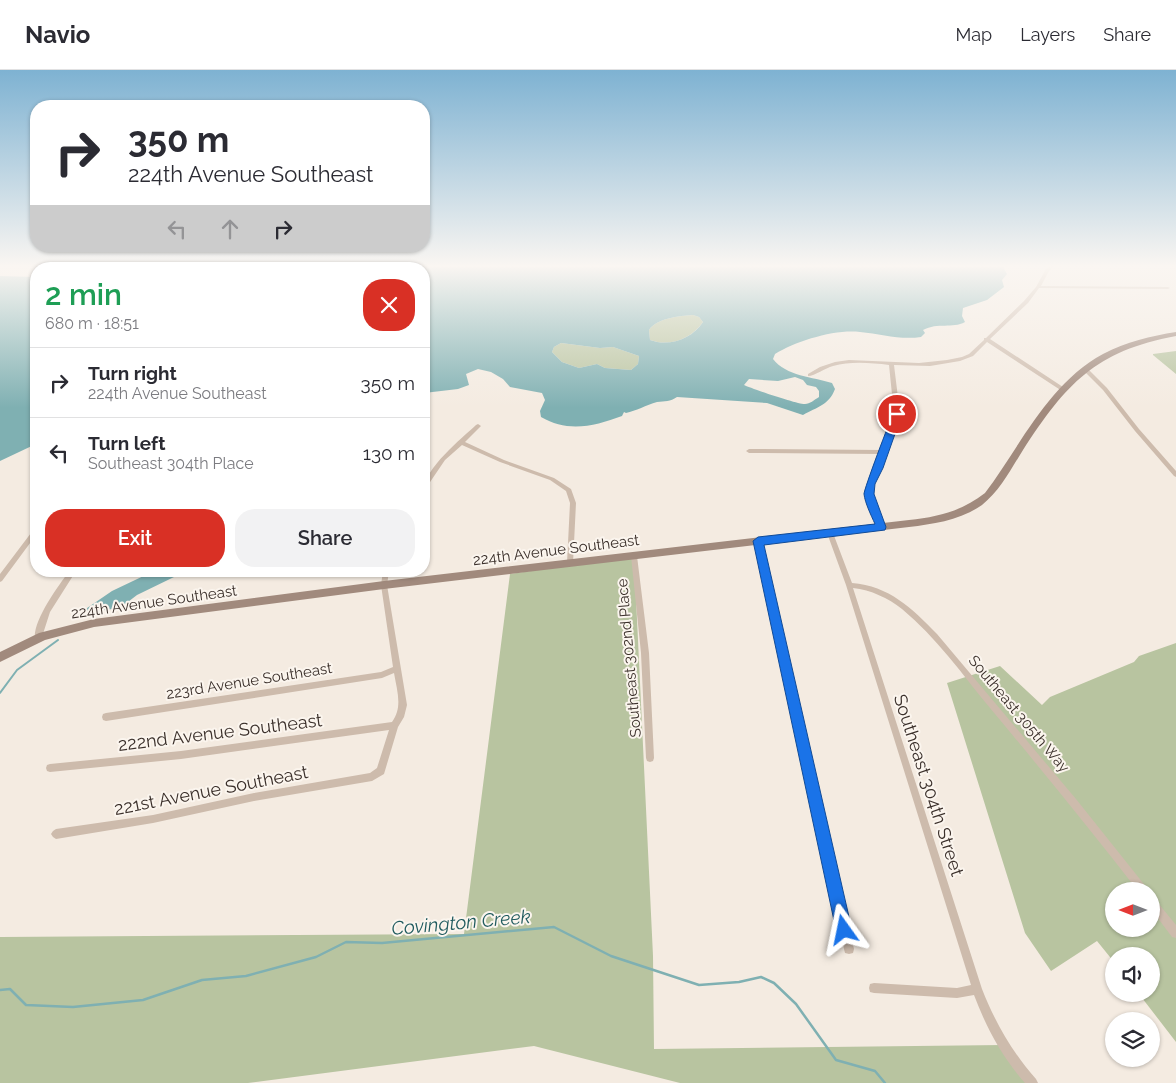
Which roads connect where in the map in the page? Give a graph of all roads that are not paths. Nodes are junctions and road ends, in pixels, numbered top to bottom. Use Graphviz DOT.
graph roads {
  1 [pos="1014,314"];
  2 [pos="1176,334"];
  3 [pos="986,339"];
  4 [pos="891,363"];
  5 [pos="1085,369"];
  6 [pos="810,375"];
  7 [pos="1064,390"];
  8 [pos="478,426"];
  9 [pos="461,442"];
  10 [pos="749,451"];
  11 [pos="884,452"];
  12 [pos="1176,474"];
  13 [pos="430,479"];
  14 [pos="881,527"];
  15 [pos="830,533"];
  16 [pos="30,539"];
  17 [pos="758,541"];
  18 [pos="634,556"];
  19 [pos="570,563"];
  20 [pos="68,577"];
  21 [pos="385,577"];
  22 [pos="0,579"];
  23 [pos="384,585"];
  24 [pos="849,585"];
  25 [pos="38,638"];
  26 [pos="0,657"];
  27 [pos="396,669"];
  28 [pos="106,717"];
  29 [pos="394,725"];
  30 [pos="650,758"];
  31 [pos="50,768"];
  32 [pos="56,834"];
  33 [pos="1137,882"];
  34 [pos="1160,913"];
  35 [pos="1176,933"];
  36 [pos="848,950"];
  37 [pos="874,988"];
  38 [pos="976,989"];
  39 [pos="1032,1083"];
  1 -- 3 [label="street"];
  2 -- 5 [label="street, 224th Avenue Southeast"];
  3 -- 4 [label="street"];
  3 -- 7 [label="street"];
  4 -- 6 [label="street"];
  4 -- 11 [label="street"];
  5 -- 7 [label="street, 224th Avenue Southeast"];
  5 -- 12 [label="street"];
  7 -- 14 [label="street, 224th Avenue Southeast"];
  8 -- 9 [label="street"];
  9 -- 13 [label="street"];
  9 -- 19 [label="street"];
  10 -- 11 [label="street"];
  11 -- 14 [label="street"];
  14 -- 15 [label="street, 224th Avenue Southeast"];
  15 -- 17 [label="street, 224th Avenue Southeast"];
  15 -- 24 [label="street, Southeast 304th Street"];
  16 -- 22 [label="street"];
  17 -- 18 [label="street, 224th Avenue Southeast"];
  17 -- 36 [label="street"];
  18 -- 19 [label="street, 224th Avenue Southeast"];
  18 -- 30 [label="street, Southeast 302nd Place"];
  19 -- 23 [label="street, 224th Avenue Southeast"];
  20 -- 25 [label="street"];
  21 -- 23 [label="street"];
  23 -- 25 [label="street, 224th Avenue Southeast"];
  23 -- 27 [label="street"];
  24 -- 33 [label="street, Southeast 305th Way"];
  24 -- 38 [label="street, Southeast 304th Street"];
  25 -- 26 [label="street, 224th Avenue Southeast"];
  27 -- 28 [label="street, 223rd Avenue Southeast"];
  27 -- 29 [label="street"];
  29 -- 31 [label="street, 222nd Avenue Southeast"];
  29 -- 32 [label="street, 221st Avenue Southeast"];
  34 -- 35 [label="street"];
  37 -- 38 [label="street"];
  38 -- 39 [label="street, Southeast 304th Street"];
}
